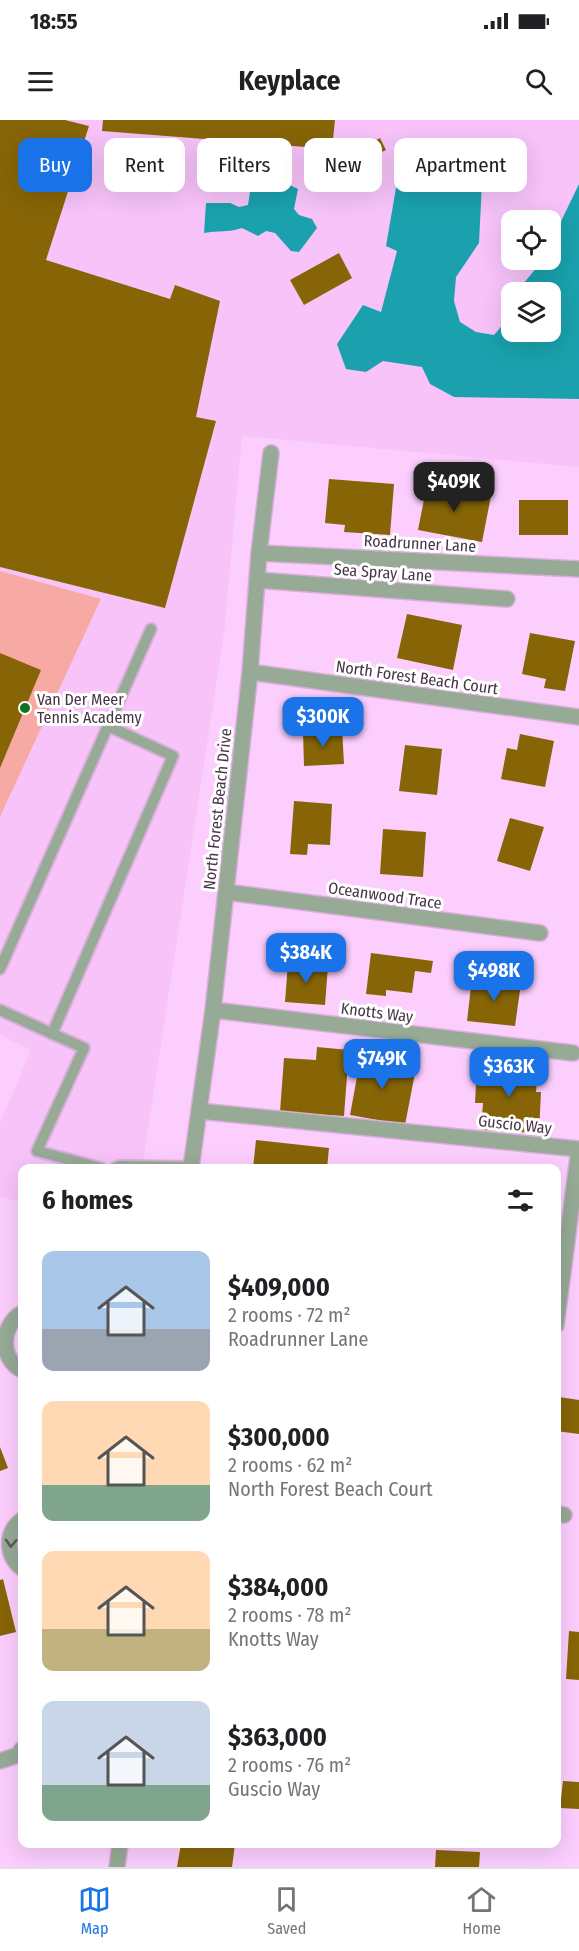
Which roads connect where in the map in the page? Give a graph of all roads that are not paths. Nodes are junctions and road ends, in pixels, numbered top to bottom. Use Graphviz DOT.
graph roads {
  1 [pos="271,453"];
  2 [pos="259,553"];
  3 [pos="579,569"];
  4 [pos="257,580"];
  5 [pos="507,599"];
  6 [pos="151,629"];
  7 [pos="250,672"];
  8 [pos="579,717"];
  9 [pos="108,726"];
  10 [pos="226,892"];
  11 [pos="540,933"];
  12 [pos="0,969"];
  13 [pos="0,1010"];
  14 [pos="213,1011"];
  15 [pos="52,1034"];
  16 [pos="573,1053"];
  17 [pos="199,1111"];
  18 [pos="86,1164"];
  19 [pos="192,1164"];
  20 [pos="561,1265"];
  21 [pos="18,1316"];
  22 [pos="3,1356"];
  23 [pos="18,1367"];
  24 [pos="18,1524"];
  25 [pos="18,1564"];
  26 [pos="18,1755"];
  27 [pos="0,1761"];
  28 [pos="119,1848"];
  29 [pos="117,1867"];
  1 -- 2 [label="street, North Forest Beach Drive"];
  2 -- 3 [label="street, Roadrunner Lane"];
  2 -- 4 [label="street, North Forest Beach Drive"];
  4 -- 5 [label="street, Sea Spray Lane"];
  4 -- 7 [label="street, North Forest Beach Drive"];
  6 -- 9 [label="lane"];
  7 -- 8 [label="street, North Forest Beach Court"];
  7 -- 10 [label="street, North Forest Beach Drive"];
  9 -- 12 [label="lane"];
  9 -- 15 [label="lane"];
  10 -- 11 [label="street, Oceanwood Trace"];
  10 -- 14 [label="street, North Forest Beach Drive"];
  13 -- 15 [label="lane"];
  14 -- 16 [label="street, Knotts Way"];
  14 -- 17 [label="street, North Forest Beach Drive"];
  15 -- 18 [label="lane"];
  17 -- 19 [label="street, North Forest Beach Drive"];
  17 -- 20 [label="street, Guscio Way"];
  21 -- 22 [label="street"];
  22 -- 23 [label="street"];
  24 -- 25 [label="street, one-way"];
  26 -- 27 [label="street"];
  28 -- 29 [label="street"];
}
